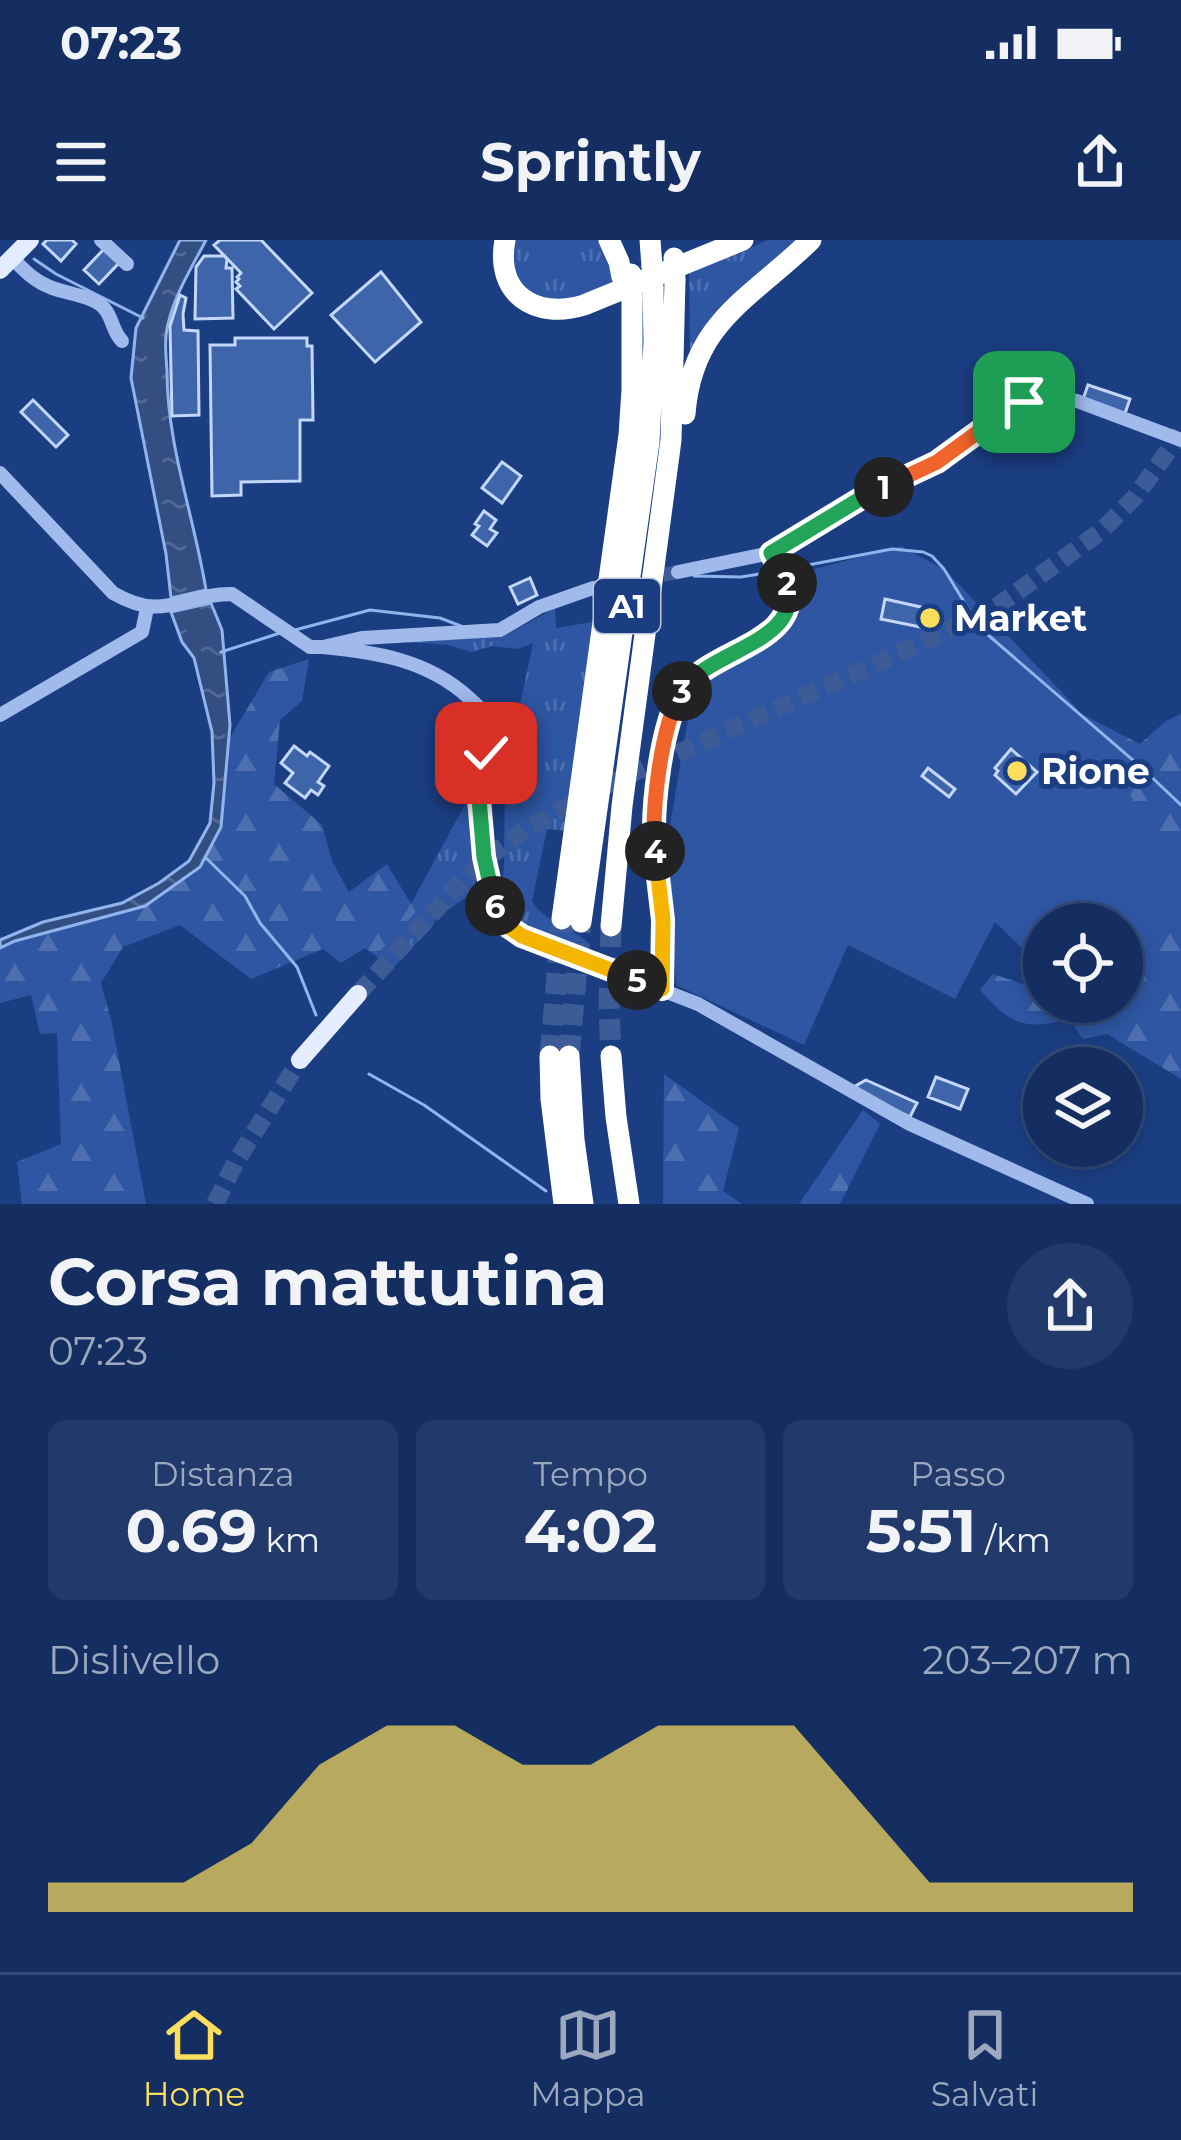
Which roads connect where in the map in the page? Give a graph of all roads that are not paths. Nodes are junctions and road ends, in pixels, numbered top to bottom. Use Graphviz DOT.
graph roads {
  1 [pos="30,240"];
  2 [pos="101,240"];
  3 [pos="505,240"];
  4 [pos="609,240"];
  5 [pos="629,240"];
  6 [pos="650,240"];
  7 [pos="743,240"];
  8 [pos="811,240"];
  9 [pos="127,263"];
  10 [pos="6,264"];
  11 [pos="649,275"];
  12 [pos="122,341"];
  13 [pos="1181,440"];
  14 [pos="0,473"];
  15 [pos="771,553"];
  16 [pos="678,572"];
  17 [pos="593,588"];
  18 [pos="147,608"];
  19 [pos="323,647"];
  20 [pos="638,692"];
  21 [pos="0,715"];
  22 [pos="611,926"];
  23 [pos="662,989"];
  24 [pos="358,994"];
  25 [pos="611,1056"];
  26 [pos="300,1060"];
  27 [pos="564,1204"];
  28 [pos="583,1204"];
  29 [pos="629,1204"];
  30 [pos="1087,1204"];
  1 -- 10 [label="main road"];
  2 -- 9 [label="street"];
  3 -- 7 [label="highway"];
  4 -- 11 [label="highway"];
  5 -- 11 [label="highway, A1"];
  6 -- 11 [label="highway, A1"];
  8 -- 20 [label="highway"];
  10 -- 12 [label="street"];
  11 -- 11 [label="highway, A1"];
  11 -- 20 [label="highway, A1"];
  13 -- 15 [label="street"];
  14 -- 18 [label="street"];
  15 -- 16 [label="street"];
  15 -- 23 [label="street"];
  17 -- 19 [label="street"];
  18 -- 19 [label="street"];
  18 -- 21 [label="street"];
  19 -- 23 [label="street"];
  20 -- 22 [label="highway, A1"];
  23 -- 30 [label="street"];
  24 -- 26 [label="main road"];
  25 -- 29 [label="highway"];
  27 -- 28 [label="highway"];
}
